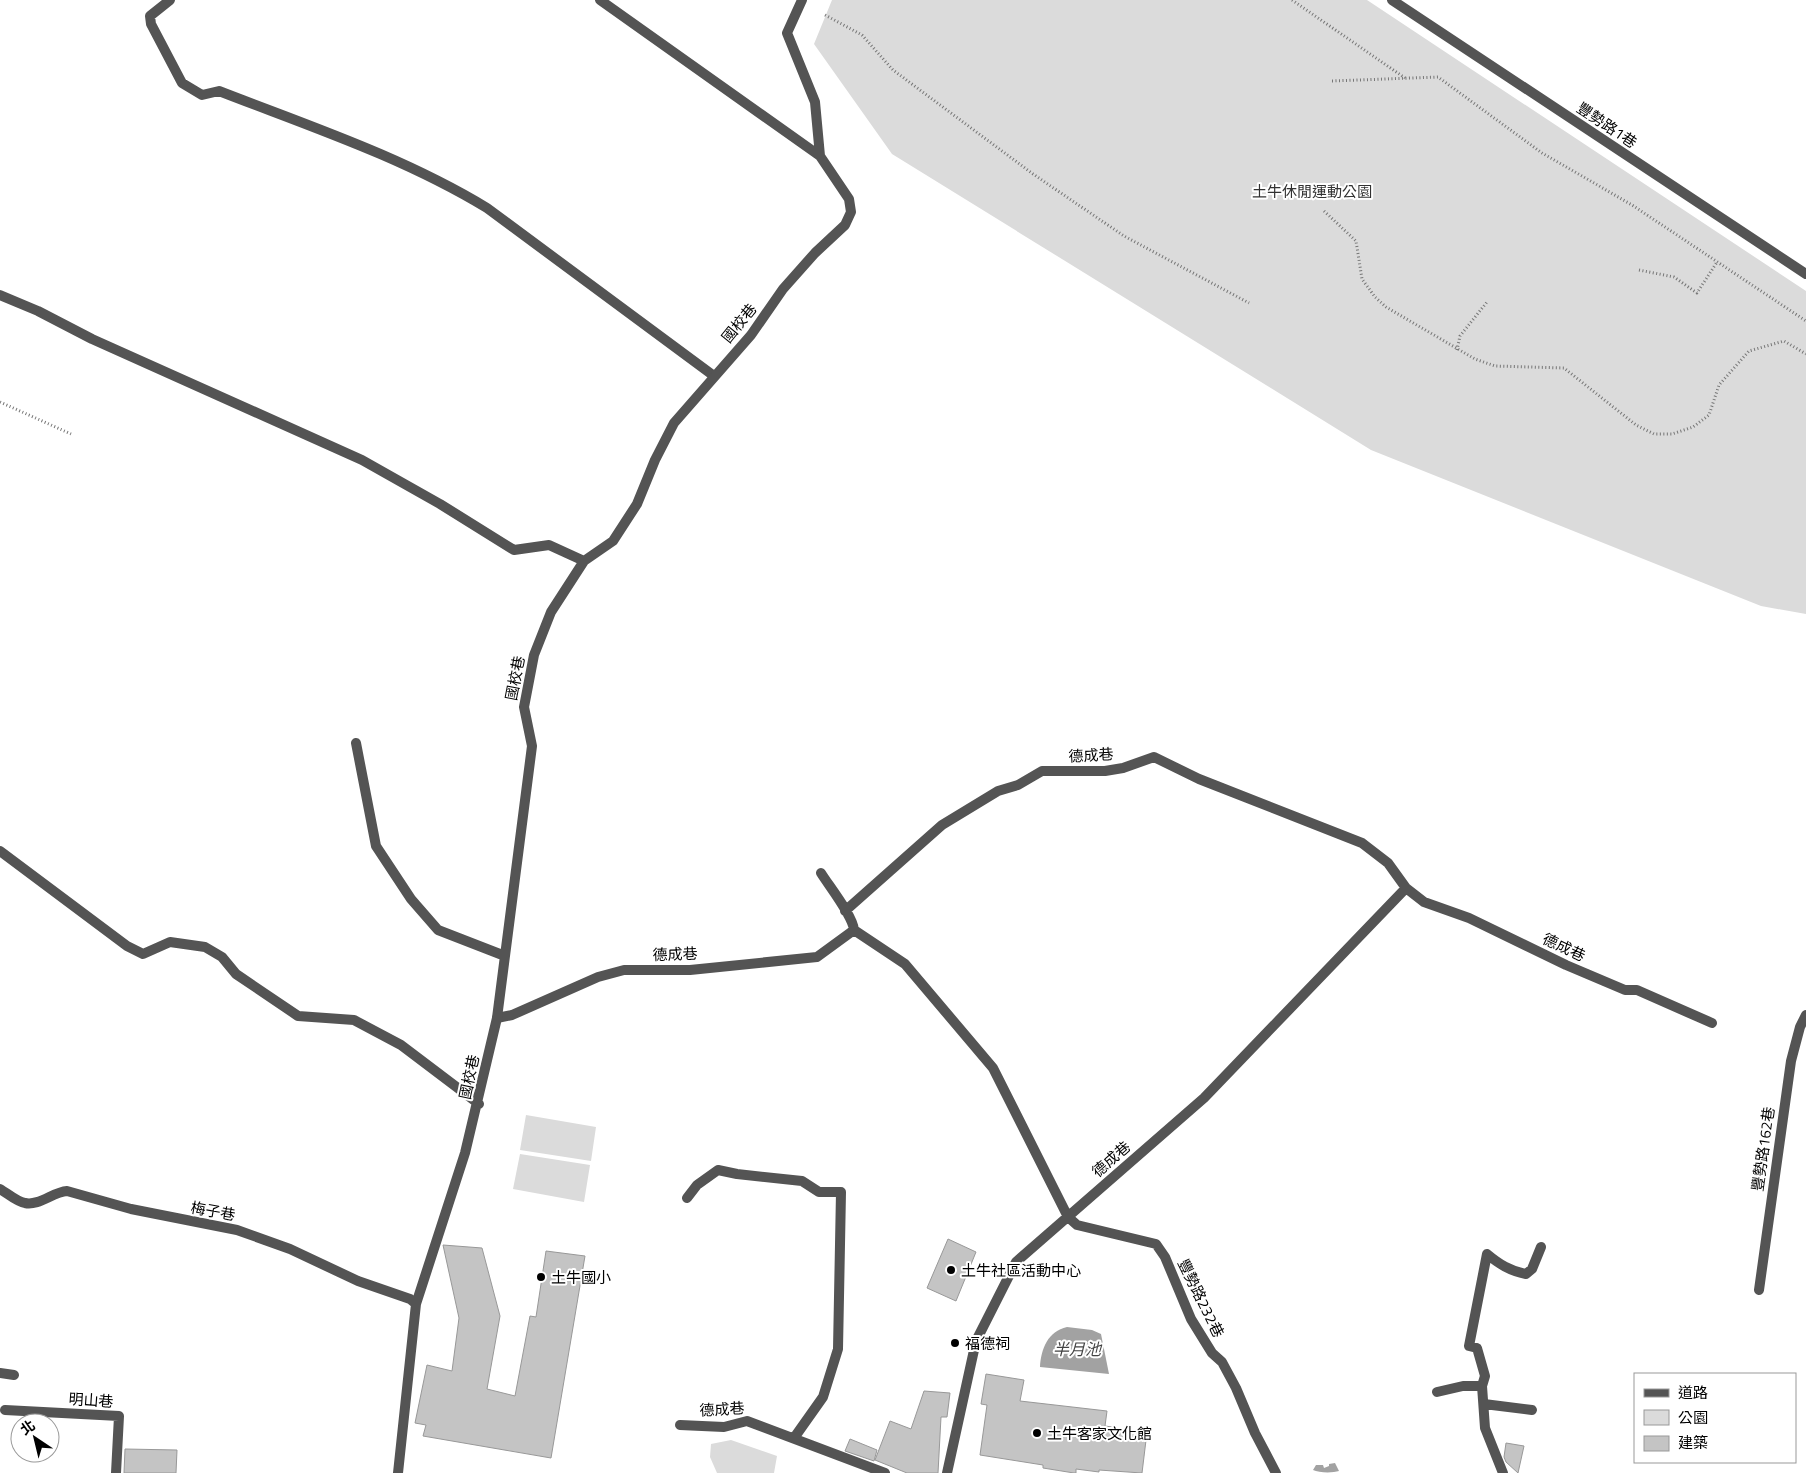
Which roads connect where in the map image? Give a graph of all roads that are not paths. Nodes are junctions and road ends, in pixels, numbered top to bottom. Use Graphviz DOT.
graph roads {
  1 [pos="170,0"];
  2 [pos="600,0"];
  3 [pos="802,0"];
  4 [pos="1392,0"];
  5 [pos="820,156"];
  6 [pos="1806,274"];
  7 [pos="0,295"];
  8 [pos="714,376"];
  9 [pos="584,561"];
  10 [pos="356,743"];
  11 [pos="0,851"];
  12 [pos="820,873"];
  13 [pos="1406,888"];
  14 [pos="844,912"];
  15 [pos="854,930"];
  16 [pos="505,956"];
  17 [pos="1806,1015"];
  18 [pos="497,1018"];
  19 [pos="1712,1023"];
  20 [pos="479,1104"];
  21 [pos="0,1189"];
  22 [pos="687,1198"];
  23 [pos="1068,1217"];
  24 [pos="1541,1247"];
  25 [pos="1759,1290"];
  26 [pos="416,1304"];
  27 [pos="0,1373"];
  28 [pos="14,1375"];
  29 [pos="1482,1386"];
  30 [pos="1437,1392"];
  31 [pos="1484,1404"];
  32 [pos="5,1410"];
  33 [pos="1532,1410"];
  34 [pos="680,1425"];
  35 [pos="794,1438"];
  36 [pos="116,1473"];
  37 [pos="398,1473"];
  38 [pos="885,1473"];
  39 [pos="947,1473"];
  40 [pos="1276,1473"];
  41 [pos="1503,1473"];
  1 -- 8 [label="street"];
  2 -- 5 [label="street"];
  3 -- 5 [label="street, 國校巷"];
  4 -- 6 [label="street, 豐勢路1巷"];
  5 -- 8 [label="street, 國校巷"];
  7 -- 9 [label="street"];
  8 -- 9 [label="street, 國校巷"];
  9 -- 16 [label="street, 國校巷"];
  10 -- 16 [label="street"];
  11 -- 20 [label="street"];
  12 -- 14 [label="street"];
  13 -- 14 [label="street, 德成巷"];
  13 -- 19 [label="street, 德成巷"];
  13 -- 23 [label="street, 德成巷"];
  14 -- 15 [label="street"];
  15 -- 18 [label="street, 德成巷"];
  15 -- 23 [label="street"];
  16 -- 18 [label="street, 國校巷"];
  17 -- 25 [label="street, 豐勢路162巷"];
  18 -- 20 [label="street, 國校巷"];
  20 -- 26 [label="street, 國校巷"];
  21 -- 26 [label="street, 梅子巷"];
  22 -- 35 [label="street"];
  23 -- 39 [label="street, 德成巷"];
  23 -- 40 [label="street, 豐勢路232巷"];
  24 -- 29 [label="street"];
  26 -- 37 [label="street, 國校巷"];
  27 -- 28 [label="street"];
  29 -- 30 [label="street"];
  29 -- 31 [label="street"];
  31 -- 33 [label="street"];
  31 -- 41 [label="street"];
  32 -- 36 [label="street, 明山巷"];
  34 -- 35 [label="street, 德成巷"];
  35 -- 38 [label="street, 德成巷"];
}
